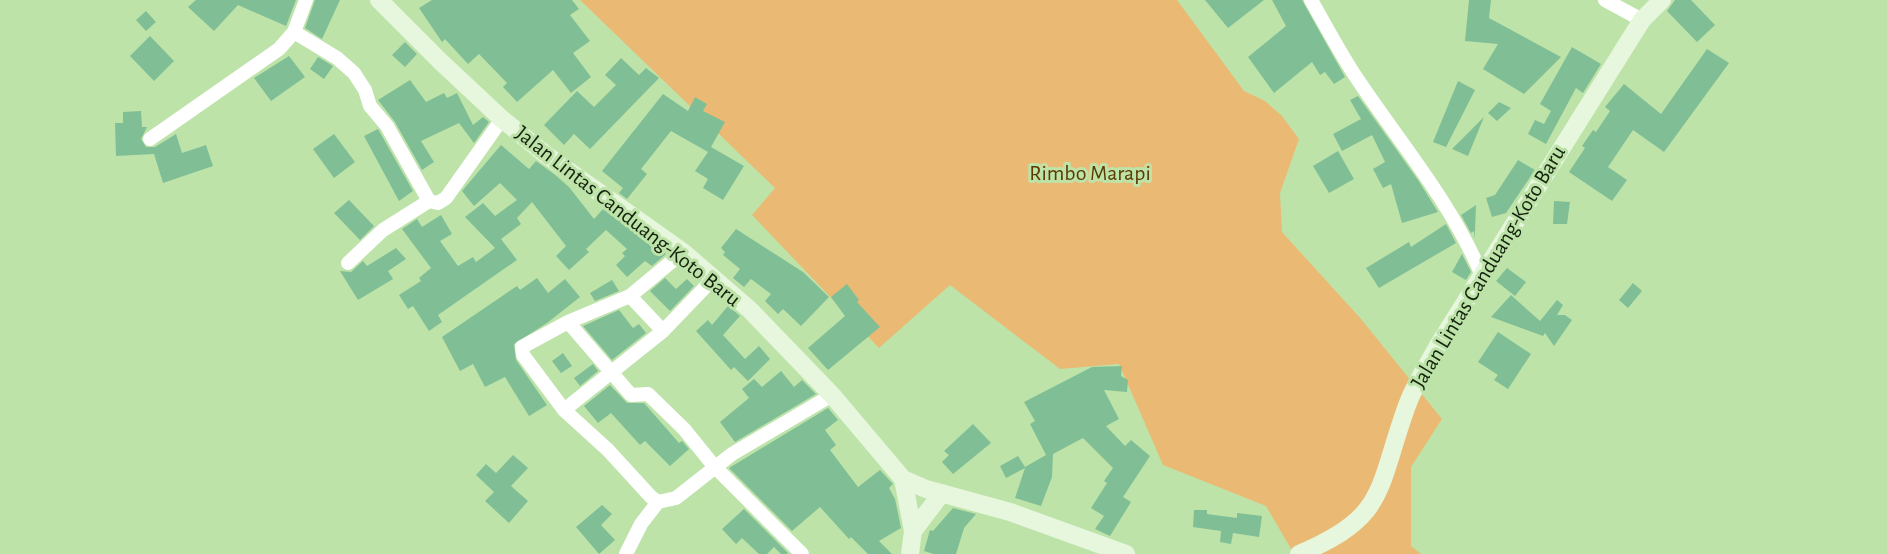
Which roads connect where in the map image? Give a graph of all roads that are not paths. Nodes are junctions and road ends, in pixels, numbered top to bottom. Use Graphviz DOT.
graph roads {
  1 [pos="306,0"];
  2 [pos="379,0"];
  3 [pos="1311,0"];
  4 [pos="1605,0"];
  5 [pos="1662,0"];
  6 [pos="1642,20"];
  7 [pos="294,32"];
  8 [pos="502,119"];
  9 [pos="150,139"];
  10 [pos="429,201"];
  11 [pos="682,252"];
  12 [pos="348,263"];
  13 [pos="1481,273"];
  14 [pos="714,278"];
  15 [pos="630,296"];
  16 [pos="568,322"];
  17 [pos="663,331"];
  18 [pos="612,371"];
  19 [pos="832,395"];
  20 [pos="564,410"];
  21 [pos="714,466"];
  22 [pos="903,479"];
  23 [pos="942,493"];
  24 [pos="658,502"];
  25 [pos="914,531"];
  26 [pos="626,554"];
  27 [pos="802,554"];
  28 [pos="910,554"];
  29 [pos="1126,554"];
  30 [pos="1299,554"];
  1 -- 7 [label="street"];
  2 -- 8 [label="main road, Jalan Lintas Canduang-Koto Baru"];
  3 -- 13 [label="street"];
  4 -- 6 [label="street"];
  5 -- 6 [label="main road, Jalan Lintas Canduang-Koto Baru"];
  6 -- 13 [label="main road, Jalan Lintas Canduang-Koto Baru"];
  7 -- 9 [label="street"];
  7 -- 10 [label="street"];
  8 -- 10 [label="street"];
  8 -- 11 [label="main road, Jalan Lintas Canduang-Koto Baru"];
  10 -- 12 [label="street"];
  11 -- 14 [label="main road, Jalan Lintas Canduang-Koto Baru"];
  11 -- 15 [label="street"];
  13 -- 30 [label="main road, Jalan Lintas Canduang-Koto Baru"];
  14 -- 17 [label="street"];
  14 -- 19 [label="main road, Jalan Lintas Canduang-Koto Baru"];
  15 -- 16 [label="street"];
  15 -- 17 [label="street"];
  16 -- 18 [label="street"];
  16 -- 20 [label="street"];
  17 -- 18 [label="street"];
  18 -- 20 [label="street"];
  18 -- 21 [label="street"];
  19 -- 21 [label="street"];
  19 -- 22 [label="main road, Jalan Lintas Canduang-Koto Baru"];
  20 -- 24 [label="street"];
  21 -- 24 [label="street"];
  21 -- 27 [label="street"];
  22 -- 23 [label="main road"];
  22 -- 25 [label="main road"];
  23 -- 25 [label="main road"];
  23 -- 29 [label="main road"];
  24 -- 26 [label="street"];
  25 -- 28 [label="main road"];
}
